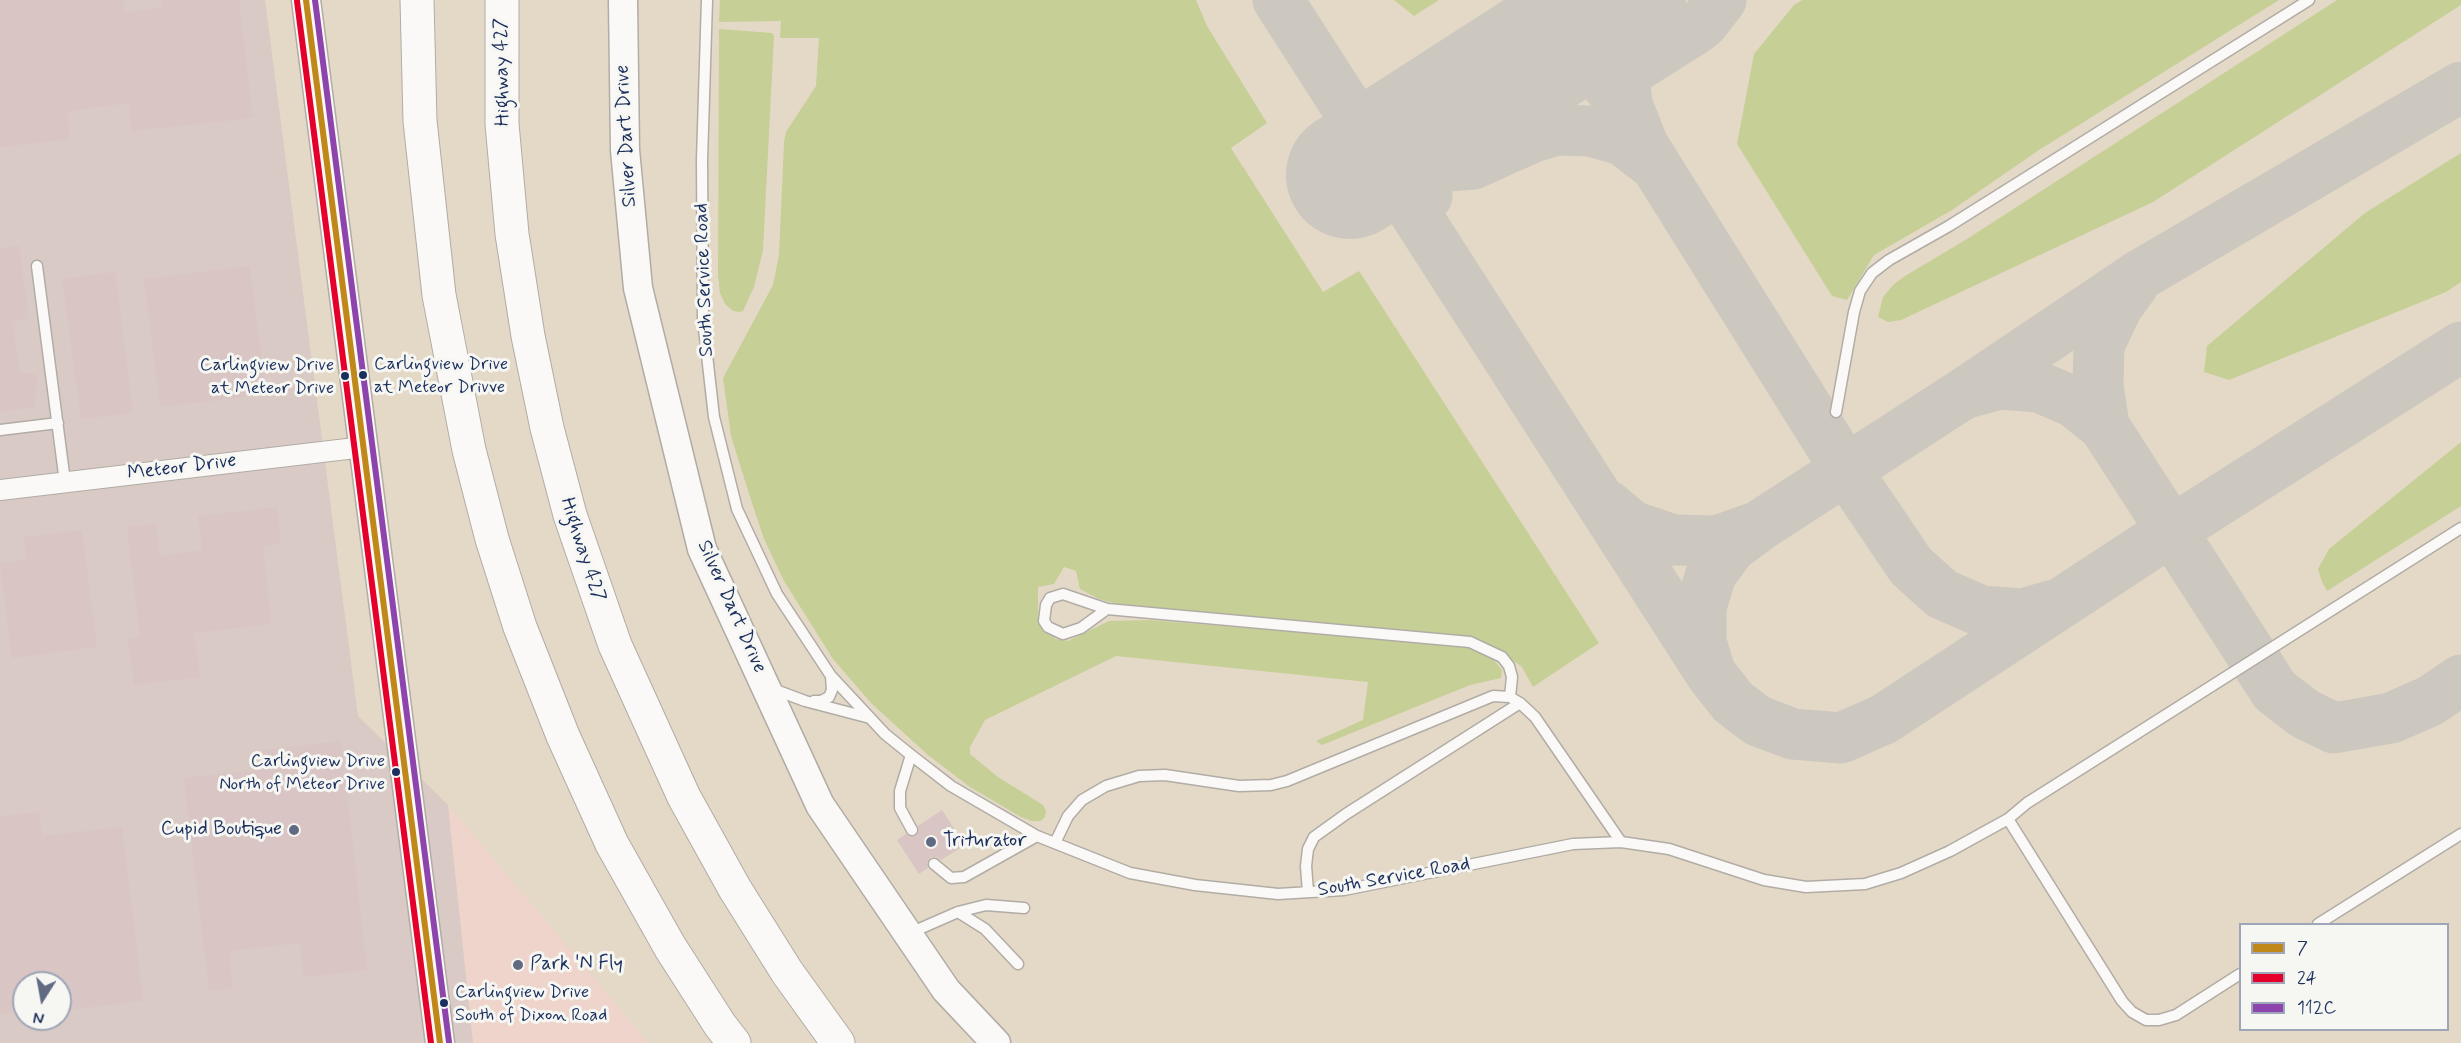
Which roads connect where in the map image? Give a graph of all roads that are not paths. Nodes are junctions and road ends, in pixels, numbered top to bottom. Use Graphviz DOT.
graph roads {
  1 [pos="306,0"];
  2 [pos="417,0"];
  3 [pos="502,0"];
  4 [pos="623,0"];
  5 [pos="707,0"];
  6 [pos="2309,0"];
  7 [pos="37,266"];
  8 [pos="1836,412"];
  9 [pos="58,423"];
  10 [pos="0,430"];
  11 [pos="364,447"];
  12 [pos="65,482"];
  13 [pos="0,490"];
  14 [pos="2461,528"];
  15 [pos="1107,609"];
  16 [pos="831,676"];
  17 [pos="765,687"];
  18 [pos="1510,697"];
  19 [pos="805,701"];
  20 [pos="1520,703"];
  21 [pos="870,718"];
  22 [pos="911,754"];
  23 [pos="2008,819"];
  24 [pos="912,830"];
  25 [pos="2461,834"];
  26 [pos="1037,836"];
  27 [pos="1621,842"];
  28 [pos="1055,843"];
  29 [pos="934,864"];
  30 [pos="1308,892"];
  31 [pos="1024,908"];
  32 [pos="958,912"];
  33 [pos="2320,923"];
  34 [pos="908,934"];
  35 [pos="1018,964"];
  36 [pos="2239,975"];
  37 [pos="728,1037"];
  38 [pos="440,1043"];
  39 [pos="838,1043"];
  40 [pos="996,1043"];
  1 -- 11 [label="street"];
  2 -- 37 [label="highway"];
  3 -- 39 [label="highway, Highway 427"];
  4 -- 17 [label="street, Silver Dart Drive"];
  5 -- 16 [label="lane, South Service Road"];
  6 -- 8 [label="lane"];
  7 -- 9 [label="lane"];
  9 -- 10 [label="lane"];
  9 -- 12 [label="lane"];
  11 -- 12 [label="street, Meteor Drive"];
  11 -- 38 [label="street"];
  12 -- 13 [label="street, Meteor Drive"];
  14 -- 23 [label="lane, South Service Road"];
  15 -- 15 [label="lane"];
  15 -- 18 [label="lane"];
  16 -- 19 [label="lane"];
  16 -- 21 [label="lane, South Service Road"];
  17 -- 19 [label="lane, South Service Road"];
  17 -- 34 [label="street, Silver Dart Drive"];
  18 -- 20 [label="lane"];
  18 -- 28 [label="lane"];
  19 -- 21 [label="lane, South Service Road"];
  20 -- 27 [label="lane"];
  20 -- 30 [label="lane"];
  21 -- 22 [label="lane, South Service Road"];
  22 -- 24 [label="lane"];
  22 -- 26 [label="lane, South Service Road"];
  23 -- 27 [label="lane, South Service Road"];
  23 -- 36 [label="lane"];
  25 -- 33 [label="lane"];
  26 -- 28 [label="lane, South Service Road"];
  26 -- 29 [label="lane"];
  27 -- 30 [label="lane, South Service Road"];
  28 -- 30 [label="lane, South Service Road"];
  31 -- 32 [label="lane"];
  32 -- 34 [label="lane"];
  32 -- 35 [label="lane"];
  34 -- 40 [label="street, Silver Dart Drive"];
}
